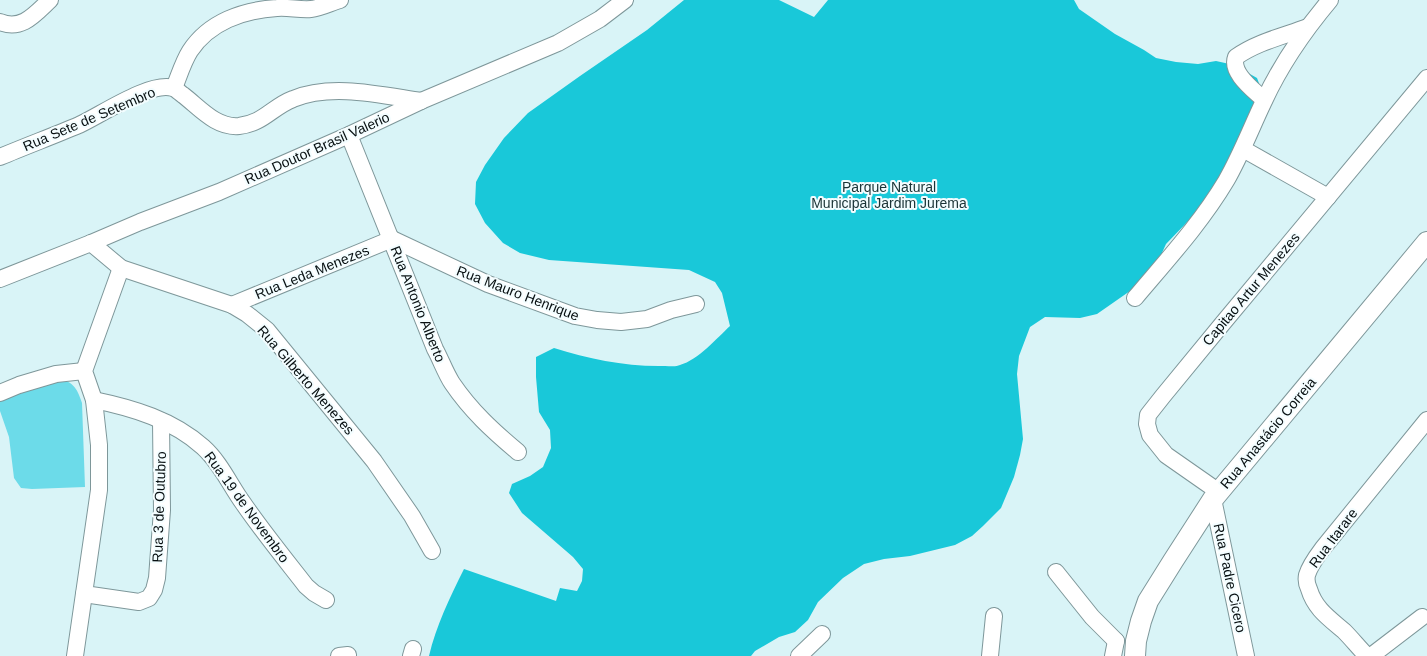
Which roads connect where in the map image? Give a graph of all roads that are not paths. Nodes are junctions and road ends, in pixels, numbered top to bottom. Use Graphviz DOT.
graph roads {
  1 [pos="50,0"];
  2 [pos="340,0"];
  3 [pos="625,0"];
  4 [pos="1330,0"];
  5 [pos="0,22"];
  6 [pos="1308,27"];
  7 [pos="1427,78"];
  8 [pos="174,88"];
  9 [pos="1264,100"];
  10 [pos="421,101"];
  11 [pos="349,135"];
  12 [pos="1243,149"];
  13 [pos="0,157"];
  14 [pos="1328,197"];
  15 [pos="392,239"];
  16 [pos="1427,242"];
  17 [pos="91,243"];
  18 [pos="121,268"];
  19 [pos="0,279"];
  20 [pos="1135,298"];
  21 [pos="696,304"];
  22 [pos="232,305"];
  23 [pos="84,371"];
  24 [pos="0,393"];
  25 [pos="94,400"];
  26 [pos="1427,420"];
  27 [pos="161,421"];
  28 [pos="518,452"];
  29 [pos="1216,495"];
  30 [pos="432,551"];
  31 [pos="1056,572"];
  32 [pos="84,594"];
  33 [pos="326,600"];
  34 [pos="994,616"];
  35 [pos="1422,617"];
  36 [pos="822,634"];
  37 [pos="1114,648"];
  38 [pos="1135,648"];
  39 [pos="76,656"];
  40 [pos="799,656"];
  41 [pos="990,656"];
  42 [pos="1246,656"];
  43 [pos="1367,656"];
  44 [pos="1371,656"];
  1 -- 5 [label="street"];
  2 -- 8 [label="street"];
  3 -- 10 [label="street, Rua Doutor Brasil Valerio"];
  4 -- 6 [label="street"];
  6 -- 9 [label="street"];
  6 -- 9 [label="street"];
  7 -- 14 [label="street, Capitao Artur Menezes"];
  8 -- 10 [label="street, Rua Sete de Setembro"];
  8 -- 13 [label="street, Rua Sete de Setembro"];
  9 -- 12 [label="street"];
  10 -- 11 [label="street, Rua Doutor Brasil Valerio"];
  11 -- 15 [label="street, Rua Antonio Alberto"];
  11 -- 17 [label="street, Rua Doutor Brasil Valerio"];
  12 -- 14 [label="street"];
  12 -- 20 [label="street"];
  14 -- 29 [label="street, Capitao Artur Menezes"];
  15 -- 21 [label="street, Rua Mauro Henrique"];
  15 -- 22 [label="street, Rua Leda Menezes"];
  15 -- 28 [label="street, Rua Antonio Alberto"];
  16 -- 29 [label="main road, Rua Anastácio Correia"];
  17 -- 18 [label="street, Rua Gilberto Menezes"];
  17 -- 19 [label="street, Rua Doutor Brasil Valerio"];
  18 -- 22 [label="street, Rua Gilberto Menezes"];
  18 -- 23 [label="street"];
  22 -- 30 [label="street, Rua Gilberto Menezes"];
  23 -- 24 [label="street"];
  23 -- 25 [label="street"];
  25 -- 27 [label="street, Rua 19 de Novembro"];
  25 -- 32 [label="street"];
  26 -- 43 [label="street, Rua Itarare"];
  27 -- 32 [label="street, Rua 3 de Outubro"];
  27 -- 33 [label="street, Rua 19 de Novembro"];
  29 -- 38 [label="main road, Rua Anastácio Correia"];
  29 -- 42 [label="street, Rua Padre Cicero"];
  31 -- 37 [label="street"];
  32 -- 39 [label="street"];
  34 -- 41 [label="street"];
  35 -- 44 [label="street"];
  36 -- 40 [label="street"];
  37 -- 38 [label="street, Rua Anastácio Correia"];
}
